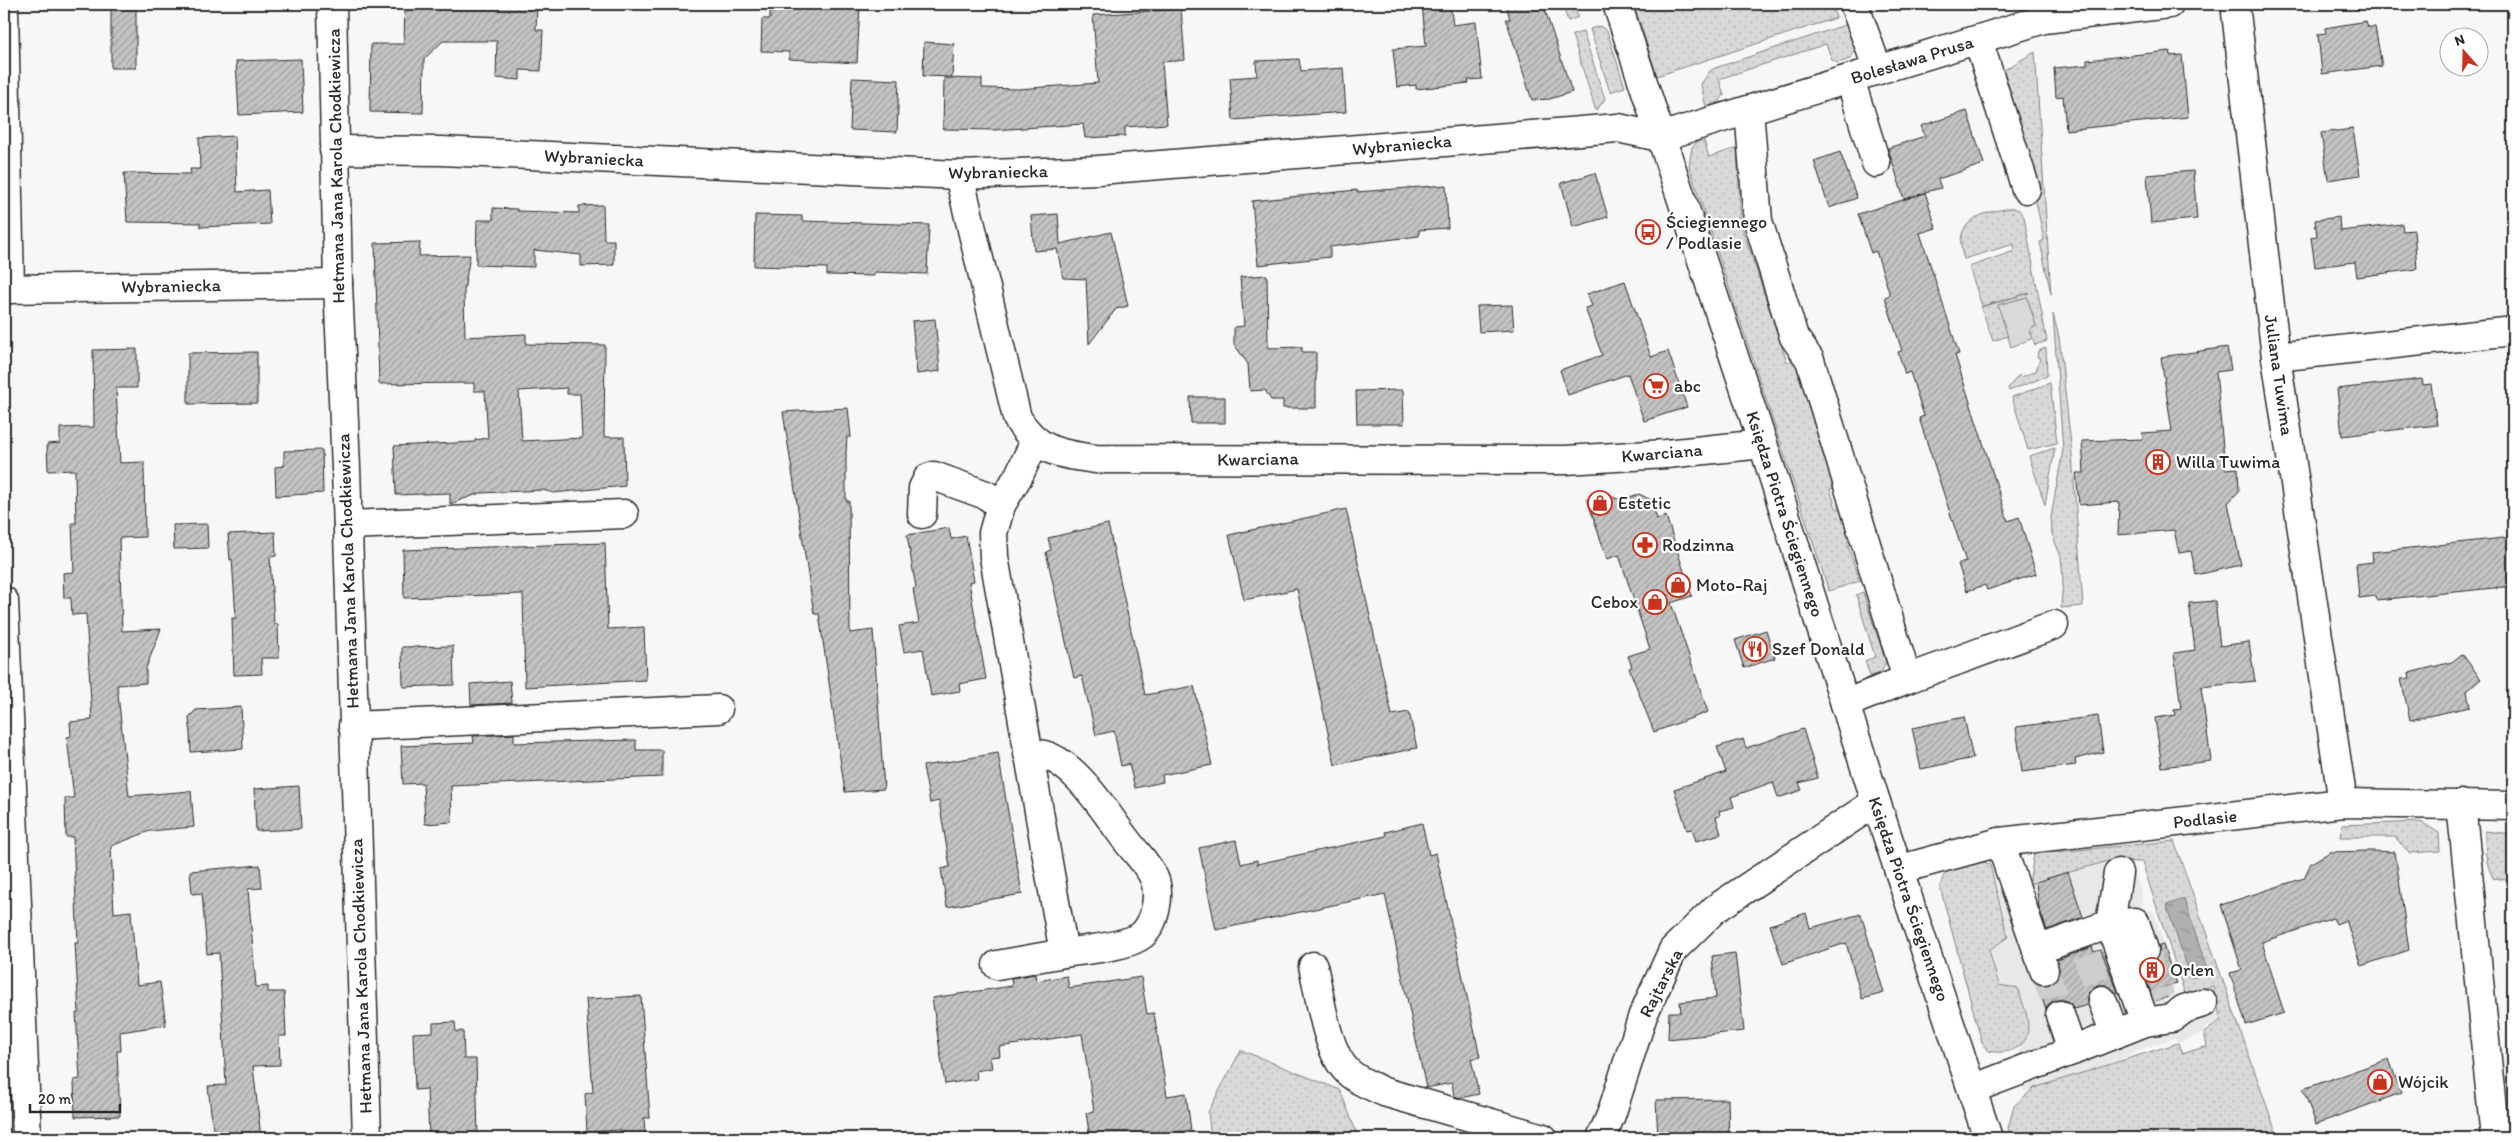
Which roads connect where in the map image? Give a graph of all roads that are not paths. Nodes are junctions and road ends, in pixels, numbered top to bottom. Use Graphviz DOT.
graph roads {
  1 [pos="332,4"];
  2 [pos="1616,4"];
  3 [pos="1854,4"];
  4 [pos="2169,4"];
  5 [pos="2235,4"];
  6 [pos="4,9"];
  7 [pos="2044,12"];
  8 [pos="1978,40"];
  9 [pos="1878,70"];
  10 [pos="1850,79"];
  11 [pos="1749,110"];
  12 [pos="1660,137"];
  13 [pos="334,150"];
  14 [pos="1876,163"];
  15 [pos="959,175"];
  16 [pos="2026,189"];
  17 [pos="338,284"];
  18 [pos="7,289"];
  19 [pos="2513,331"];
  20 [pos="2276,357"];
  21 [pos="1035,441"];
  22 [pos="1763,444"];
  23 [pos="1001,505"];
  24 [pos="624,514"];
  25 [pos="922,514"];
  26 [pos="348,525"];
  27 [pos="4,601"];
  28 [pos="2054,625"];
  29 [pos="1907,679"];
  30 [pos="1845,704"];
  31 [pos="718,709"];
  32 [pos="353,726"];
  33 [pos="1028,754"];
  34 [pos="1876,802"];
  35 [pos="2343,803"];
  36 [pos="2461,804"];
  37 [pos="2513,806"];
  38 [pos="2000,842"];
  39 [pos="1901,869"];
  40 [pos="2118,873"];
  41 [pos="2110,924"];
  42 [pos="2144,950"];
  43 [pos="1064,954"];
  44 [pos="997,965"];
  45 [pos="1314,966"];
  46 [pos="2102,1000"];
  47 [pos="2205,1010"];
  48 [pos="2060,1014"];
  49 [pos="2159,1015"];
  50 [pos="2114,1034"];
  51 [pos="2072,1051"];
  52 [pos="1972,1088"];
  53 [pos="27,1138"];
  54 [pos="367,1138"];
  55 [pos="1543,1138"];
  56 [pos="1601,1138"];
  57 [pos="1988,1138"];
  58 [pos="2495,1138"];
  1 -- 13 [label="street, Hetmana Jana Karola Chodkiewicza"];
  2 -- 12 [label="street, Księdza Piotra Ściegiennego"];
  3 -- 9 [label="street"];
  4 -- 7 [label="street, Bolesława Prusa"];
  5 -- 20 [label="street, Juliana Tuwima"];
  6 -- 18 [label="street"];
  7 -- 8 [label="street, Bolesława Prusa"];
  8 -- 9 [label="street, Bolesława Prusa"];
  8 -- 16 [label="street"];
  9 -- 10 [label="street, Bolesława Prusa"];
  10 -- 11 [label="street, Bolesława Prusa"];
  10 -- 14 [label="street"];
  11 -- 12 [label="street, Bolesława Prusa"];
  11 -- 29 [label="street"];
  12 -- 15 [label="street, Wybraniecka"];
  12 -- 22 [label="street, Księdza Piotra Ściegiennego"];
  13 -- 15 [label="street, Wybraniecka"];
  13 -- 17 [label="street, Hetmana Jana Karola Chodkiewicza"];
  15 -- 21 [label="street, Kwarciana"];
  17 -- 18 [label="street, Wybraniecka"];
  17 -- 26 [label="street, Hetmana Jana Karola Chodkiewicza"];
  19 -- 20 [label="street"];
  20 -- 35 [label="street, Juliana Tuwima"];
  21 -- 22 [label="street, Kwarciana"];
  21 -- 23 [label="street"];
  22 -- 30 [label="street, Księdza Piotra Ściegiennego"];
  23 -- 25 [label="street"];
  23 -- 33 [label="street"];
  24 -- 26 [label="street"];
  26 -- 32 [label="street, Hetmana Jana Karola Chodkiewicza"];
  27 -- 53 [label="street"];
  28 -- 29 [label="street"];
  29 -- 30 [label="street"];
  30 -- 34 [label="street, Księdza Piotra Ściegiennego"];
  31 -- 32 [label="street"];
  32 -- 54 [label="street, Hetmana Jana Karola Chodkiewicza"];
  33 -- 43 [label="street"];
  33 -- 43 [label="street"];
  34 -- 39 [label="street, Księdza Piotra Ściegiennego"];
  34 -- 56 [label="street, Rajtarska"];
  35 -- 36 [label="street, Podlasie"];
  35 -- 38 [label="street, Podlasie"];
  36 -- 37 [label="street, Podlasie"];
  36 -- 58 [label="street"];
  38 -- 39 [label="street, Podlasie"];
  38 -- 41 [label="street"];
  39 -- 52 [label="street, Księdza Piotra Ściegiennego"];
  40 -- 41 [label="street"];
  41 -- 42 [label="street"];
  41 -- 49 [label="street"];
  43 -- 44 [label="street"];
  45 -- 55 [label="street"];
  46 -- 50 [label="street"];
  47 -- 49 [label="street"];
  48 -- 51 [label="street"];
  49 -- 50 [label="street"];
  50 -- 51 [label="street"];
  51 -- 52 [label="street"];
  52 -- 57 [label="street, Księdza Piotra Ściegiennego"];
}
